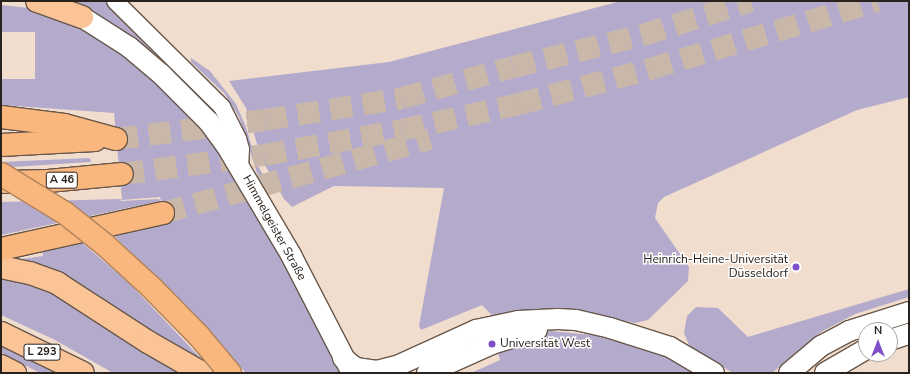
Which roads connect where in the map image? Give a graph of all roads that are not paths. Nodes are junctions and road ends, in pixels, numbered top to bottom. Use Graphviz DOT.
graph roads {
  1 [pos="37,1"];
  2 [pos="115,1"];
  3 [pos="82,16"];
  4 [pos="1,117"];
  5 [pos="1,145"];
  6 [pos="240,166"];
  7 [pos="1,174"];
  8 [pos="122,174"];
  9 [pos="1,182"];
  10 [pos="163,213"];
  11 [pos="1,249"];
  12 [pos="1,267"];
  13 [pos="909,313"];
  14 [pos="610,328"];
  15 [pos="1,332"];
  16 [pos="909,334"];
  17 [pos="898,337"];
  18 [pos="858,354"];
  19 [pos="1,366"];
  20 [pos="348,366"];
  21 [pos="389,370"];
  22 [pos="16,373"];
  23 [pos="83,373"];
  24 [pos="202,373"];
  25 [pos="230,373"];
  26 [pos="427,373"];
  27 [pos="714,373"];
  28 [pos="789,373"];
  29 [pos="825,373"];
  1 -- 3 [label="highway"];
  2 -- 6 [label="street, Himmelgeister Straße"];
  3 -- 6 [label="street"];
  4 -- 5 [label="highway"];
  6 -- 20 [label="street, Himmelgeister Straße"];
  7 -- 25 [label="highway, bridge"];
  8 -- 9 [label="highway, A 46"];
  10 -- 11 [label="highway"];
  12 -- 24 [label="highway"];
  13 -- 28 [label="street"];
  14 -- 21 [label="street"];
  14 -- 26 [label="street"];
  14 -- 27 [label="street"];
  15 -- 23 [label="highway, L 293"];
  16 -- 17 [label="street"];
  18 -- 29 [label="street"];
  19 -- 22 [label="highway, L 293"];
  20 -- 21 [label="street"];
}
